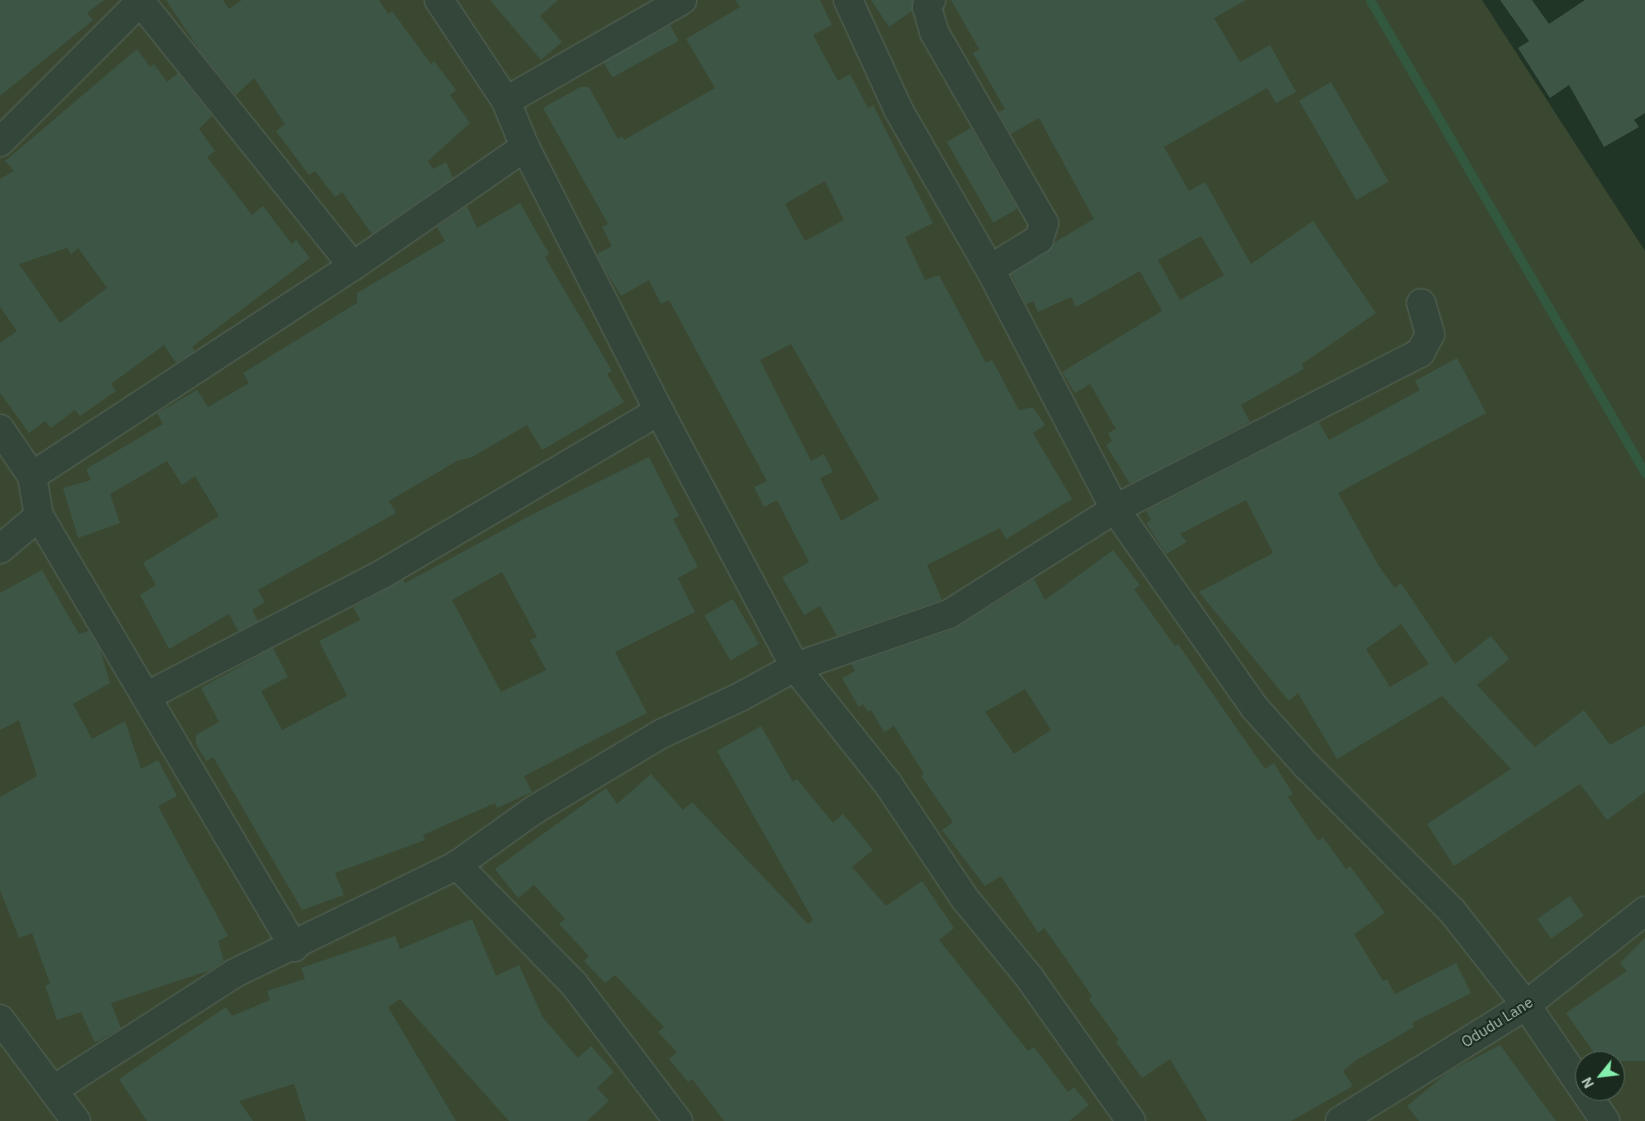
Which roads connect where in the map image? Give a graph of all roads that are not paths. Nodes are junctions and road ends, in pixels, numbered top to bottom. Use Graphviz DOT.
graph roads {
  1 [pos="438,0"];
  2 [pos="682,0"];
  3 [pos="848,0"];
  4 [pos="931,0"];
  5 [pos="140,1"];
  6 [pos="506,101"];
  7 [pos="0,142"];
  8 [pos="525,147"];
  9 [pos="353,266"];
  10 [pos="990,269"];
  11 [pos="1421,303"];
  12 [pos="659,411"];
  13 [pos="0,429"];
  14 [pos="32,476"];
  15 [pos="1115,509"];
  16 [pos="39,516"];
  17 [pos="0,548"];
  18 [pos="795,667"];
  19 [pos="147,696"];
  20 [pos="456,865"];
  21 [pos="1645,912"];
  22 [pos="294,947"];
  23 [pos="1526,1005"];
  24 [pos="0,1019"];
  25 [pos="52,1090"];
  26 [pos="666,1116"];
  27 [pos="76,1121"];
  28 [pos="1130,1121"];
  29 [pos="1340,1121"];
  30 [pos="1605,1121"];
  1 -- 6 [label="street"];
  2 -- 6 [label="street"];
  3 -- 10 [label="street"];
  4 -- 10 [label="street"];
  5 -- 7 [label="street"];
  5 -- 9 [label="street"];
  6 -- 8 [label="street"];
  8 -- 9 [label="street"];
  8 -- 12 [label="street"];
  9 -- 14 [label="street"];
  10 -- 15 [label="street"];
  11 -- 15 [label="street"];
  12 -- 18 [label="street"];
  12 -- 19 [label="street"];
  13 -- 14 [label="street"];
  14 -- 16 [label="street"];
  15 -- 18 [label="street"];
  15 -- 23 [label="street"];
  16 -- 17 [label="street"];
  16 -- 19 [label="street"];
  18 -- 20 [label="street"];
  18 -- 28 [label="street"];
  19 -- 22 [label="street"];
  20 -- 22 [label="street"];
  20 -- 26 [label="street"];
  21 -- 23 [label="street, Odudu Lane"];
  22 -- 25 [label="street"];
  23 -- 29 [label="street, Odudu Lane"];
  23 -- 30 [label="street"];
  24 -- 25 [label="street"];
  25 -- 27 [label="street"];
}
